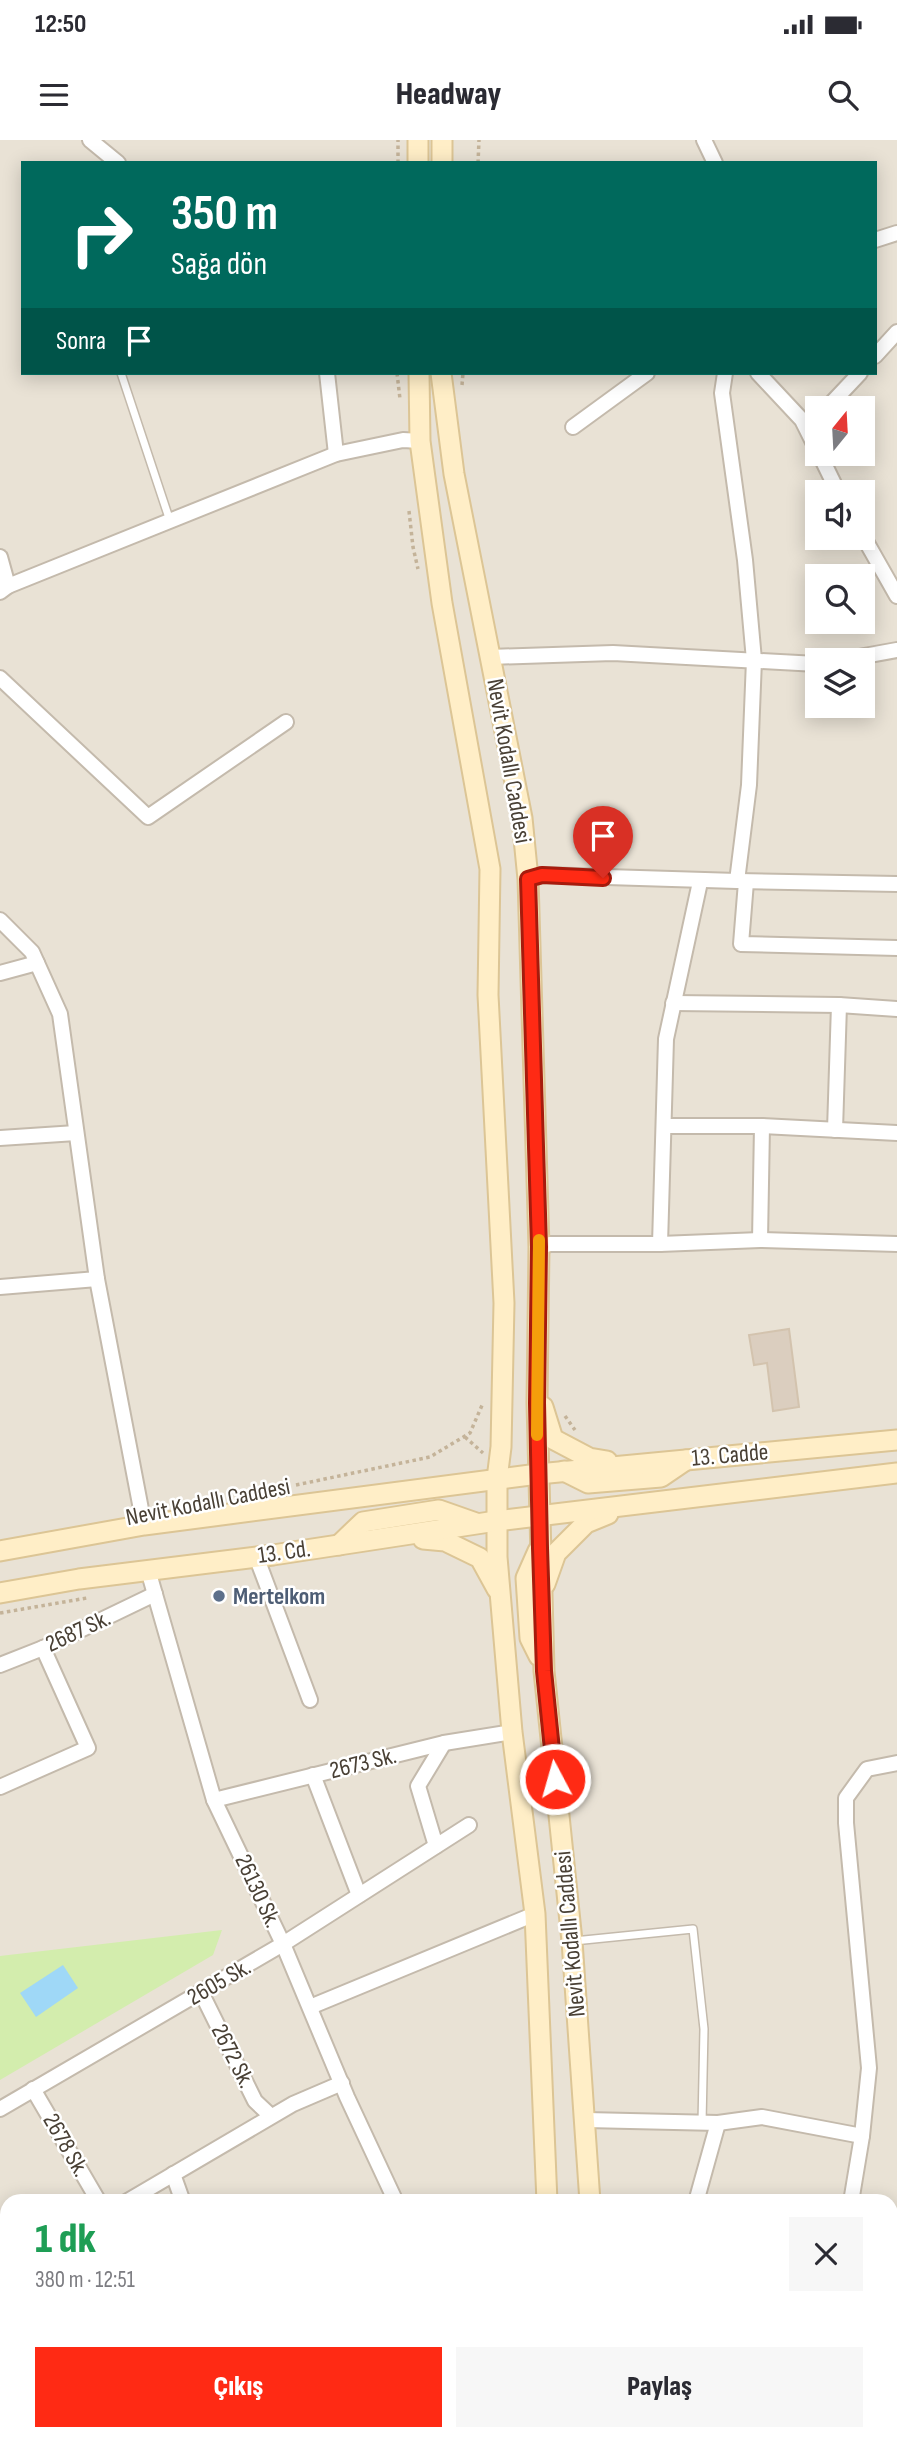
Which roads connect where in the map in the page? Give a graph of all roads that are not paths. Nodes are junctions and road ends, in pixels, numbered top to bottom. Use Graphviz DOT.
graph roads {
  1 [pos="90,140"];
  2 [pos="418,140"];
  3 [pos="442,140"];
  4 [pos="704,140"];
  5 [pos="116,161"];
  6 [pos="418,161"];
  7 [pos="442,161"];
  8 [pos="714,161"];
  9 [pos="897,233"];
  10 [pos="877,239"];
  11 [pos="897,332"];
  12 [pos="877,354"];
  13 [pos="122,375"];
  14 [pos="327,375"];
  15 [pos="419,375"];
  16 [pos="441,375"];
  17 [pos="644,375"];
  18 [pos="724,375"];
  19 [pos="764,375"];
  20 [pos="858,375"];
  21 [pos="838,396"];
  22 [pos="805,421"];
  23 [pos="573,426"];
  24 [pos="420,441"];
  25 [pos="336,454"];
  26 [pos="170,521"];
  27 [pos="871,550"];
  28 [pos="0,557"];
  29 [pos="4,589"];
  30 [pos="897,596"];
  31 [pos="897,650"];
  32 [pos="875,654"];
  33 [pos="490,657"];
  34 [pos="754,660"];
  35 [pos="805,663"];
  36 [pos="0,678"];
  37 [pos="286,722"];
  38 [pos="528,879"];
  39 [pos="741,881"];
  40 [pos="700,882"];
  41 [pos="897,884"];
  42 [pos="0,920"];
  43 [pos="897,948"];
  44 [pos="37,963"];
  45 [pos="0,973"];
  46 [pos="673,1003"];
  47 [pos="839,1005"];
  48 [pos="897,1009"];
  49 [pos="664,1126"];
  50 [pos="762,1126"];
  51 [pos="835,1130"];
  52 [pos="76,1133"];
  53 [pos="897,1133"];
  54 [pos="0,1138"];
  55 [pos="760,1240"];
  56 [pos="660,1244"];
  57 [pos="897,1244"];
  58 [pos="539,1247"];
  59 [pos="97,1279"];
  60 [pos="0,1287"];
  61 [pos="537,1385"];
  62 [pos="897,1440"];
  63 [pos="687,1459"];
  64 [pos="632,1464"];
  65 [pos="563,1471"];
  66 [pos="897,1473"];
  67 [pos="538,1474"];
  68 [pos="497,1479"];
  69 [pos="629,1506"];
  70 [pos="568,1513"];
  71 [pos="539,1517"];
  72 [pos="487,1522"];
  73 [pos="144,1525"];
  74 [pos="398,1536"];
  75 [pos="339,1545"];
  76 [pos="540,1548"];
  77 [pos="0,1550"];
  78 [pos="256,1556"];
  79 [pos="148,1570"];
  80 [pos="0,1593"];
  81 [pos="155,1594"];
  82 [pos="500,1594"];
  83 [pos="541,1595"];
  84 [pos="43,1648"];
  85 [pos="0,1665"];
  86 [pos="544,1667"];
  87 [pos="310,1700"];
  88 [pos="512,1732"];
  89 [pos="444,1743"];
  90 [pos="897,1763"];
  91 [pos="313,1775"];
  92 [pos="0,1787"];
  93 [pos="214,1800"];
  94 [pos="468,1825"];
  95 [pos="436,1846"];
  96 [pos="359,1895"];
  97 [pos="535,1914"];
  98 [pos="572,1941"];
  99 [pos="283,1944"];
  100 [pos="201,1992"];
  101 [pos="310,2007"];
  102 [pos="342,2083"];
  103 [pos="33,2090"];
  104 [pos="0,2109"];
  105 [pos="271,2116"];
  106 [pos="586,2120"];
  107 [pos="702,2123"];
  108 [pos="718,2123"];
  109 [pos="862,2136"];
  110 [pos="173,2174"];
  111 [pos="94,2194"];
  112 [pos="139,2194"];
  113 [pos="180,2194"];
  114 [pos="392,2194"];
  115 [pos="547,2194"];
  116 [pos="590,2194"];
  117 [pos="698,2194"];
  118 [pos="852,2194"];
  1 -- 5 [label="street"];
  2 -- 6 [label="main road"];
  3 -- 7 [label="main road"];
  4 -- 8 [label="street"];
  9 -- 10 [label="street"];
  11 -- 12 [label="street"];
  13 -- 26 [label="lane"];
  14 -- 25 [label="street"];
  15 -- 24 [label="main road, Nevit Kodallı Caddesi"];
  16 -- 33 [label="main road, Nevit Kodallı Caddesi"];
  17 -- 23 [label="street"];
  18 -- 34 [label="street"];
  19 -- 22 [label="street"];
  20 -- 21 [label="street"];
  24 -- 25 [label="street"];
  24 -- 68 [label="main road, Nevit Kodallı Caddesi"];
  25 -- 26 [label="street"];
  26 -- 29 [label="street"];
  27 -- 30 [label="street"];
  28 -- 29 [label="street"];
  31 -- 32 [label="street"];
  33 -- 34 [label="street"];
  33 -- 38 [label="main road, Nevit Kodallı Caddesi"];
  34 -- 35 [label="street"];
  34 -- 39 [label="street"];
  36 -- 37 [label="street"];
  38 -- 40 [label="street"];
  38 -- 58 [label="main road, Nevit Kodallı Caddesi"];
  39 -- 40 [label="street"];
  39 -- 41 [label="street"];
  39 -- 43 [label="street"];
  40 -- 46 [label="street"];
  42 -- 44 [label="street"];
  44 -- 45 [label="street"];
  44 -- 52 [label="street"];
  46 -- 47 [label="street"];
  46 -- 49 [label="street"];
  47 -- 48 [label="street"];
  47 -- 51 [label="street"];
  49 -- 50 [label="street"];
  49 -- 56 [label="street"];
  50 -- 51 [label="street"];
  50 -- 55 [label="street"];
  51 -- 53 [label="street"];
  52 -- 54 [label="street"];
  52 -- 59 [label="street"];
  55 -- 56 [label="street"];
  55 -- 57 [label="street"];
  56 -- 58 [label="street"];
  58 -- 61 [label="main road, Nevit Kodallı Caddesi"];
  59 -- 60 [label="street"];
  59 -- 73 [label="street"];
  61 -- 64 [label="main road"];
  61 -- 67 [label="main road, Nevit Kodallı Caddesi"];
  62 -- 63 [label="main road, 13. Cadde"];
  63 -- 64 [label="main road, 13. Cadde"];
  63 -- 65 [label="main road"];
  64 -- 65 [label="main road, 13. Cadde"];
  65 -- 67 [label="main road, 13. Cd."];
  66 -- 69 [label="main road, 13. Cadde"];
  67 -- 68 [label="main road, 13. Cd."];
  67 -- 71 [label="main road, Nevit Kodallı Caddesi"];
  68 -- 72 [label="main road, Nevit Kodallı Caddesi"];
  68 -- 73 [label="main road, 13. Cd."];
  69 -- 70 [label="main road, 13. Cadde"];
  69 -- 83 [label="main road"];
  70 -- 71 [label="main road, 13. Cd."];
  71 -- 72 [label="main road, 13. Cd."];
  71 -- 76 [label="main road, Nevit Kodallı Caddesi"];
  72 -- 74 [label="main road, 13. Cd."];
  72 -- 75 [label="main road"];
  72 -- 82 [label="main road, Nevit Kodallı Caddesi"];
  73 -- 77 [label="main road, 13. Cd."];
  74 -- 75 [label="main road, 13. Cd."];
  74 -- 82 [label="main road"];
  75 -- 78 [label="main road, 13. Cd."];
  76 -- 83 [label="main road, Nevit Kodallı Caddesi"];
  76 -- 86 [label="main road"];
  78 -- 79 [label="main road, 13. Cd."];
  78 -- 87 [label="street"];
  79 -- 80 [label="main road, 13. Cd."];
  79 -- 81 [label="street, 26130 Sk."];
  81 -- 84 [label="street, 2687 Sk."];
  81 -- 93 [label="street, 26130 Sk."];
  82 -- 88 [label="main road, Nevit Kodallı Caddesi"];
  83 -- 86 [label="main road, Nevit Kodallı Caddesi"];
  84 -- 85 [label="street, 2687 Sk."];
  84 -- 92 [label="street"];
  86 -- 98 [label="main road, Nevit Kodallı Caddesi"];
  88 -- 89 [label="street, 2673 Sk."];
  88 -- 97 [label="main road, Nevit Kodallı Caddesi"];
  89 -- 91 [label="street, 2673 Sk."];
  89 -- 95 [label="street"];
  90 -- 109 [label="street"];
  91 -- 93 [label="street, 2673 Sk."];
  91 -- 96 [label="street"];
  93 -- 99 [label="street, 26130 Sk."];
  94 -- 95 [label="street, 2605 Sk."];
  95 -- 96 [label="street, 2605 Sk."];
  96 -- 99 [label="street, 2605 Sk."];
  97 -- 101 [label="street"];
  97 -- 115 [label="main road, Nevit Kodallı Caddesi"];
  98 -- 106 [label="main road, Nevit Kodallı Caddesi"];
  98 -- 107 [label="lane"];
  99 -- 100 [label="street, 2605 Sk."];
  99 -- 101 [label="street, 26130 Sk."];
  100 -- 103 [label="street, 2605 Sk."];
  100 -- 105 [label="street, 2672 Sk."];
  101 -- 102 [label="street, 26130 Sk."];
  102 -- 105 [label="street"];
  102 -- 114 [label="street, 26130 Sk."];
  103 -- 104 [label="street, 2605 Sk."];
  103 -- 111 [label="street, 2678 Sk."];
  105 -- 110 [label="street"];
  106 -- 107 [label="street"];
  106 -- 116 [label="main road, Nevit Kodallı Caddesi"];
  107 -- 108 [label="street"];
  108 -- 109 [label="street"];
  108 -- 117 [label="street"];
  109 -- 118 [label="street"];
  110 -- 112 [label="street"];
  110 -- 113 [label="street"];
}
